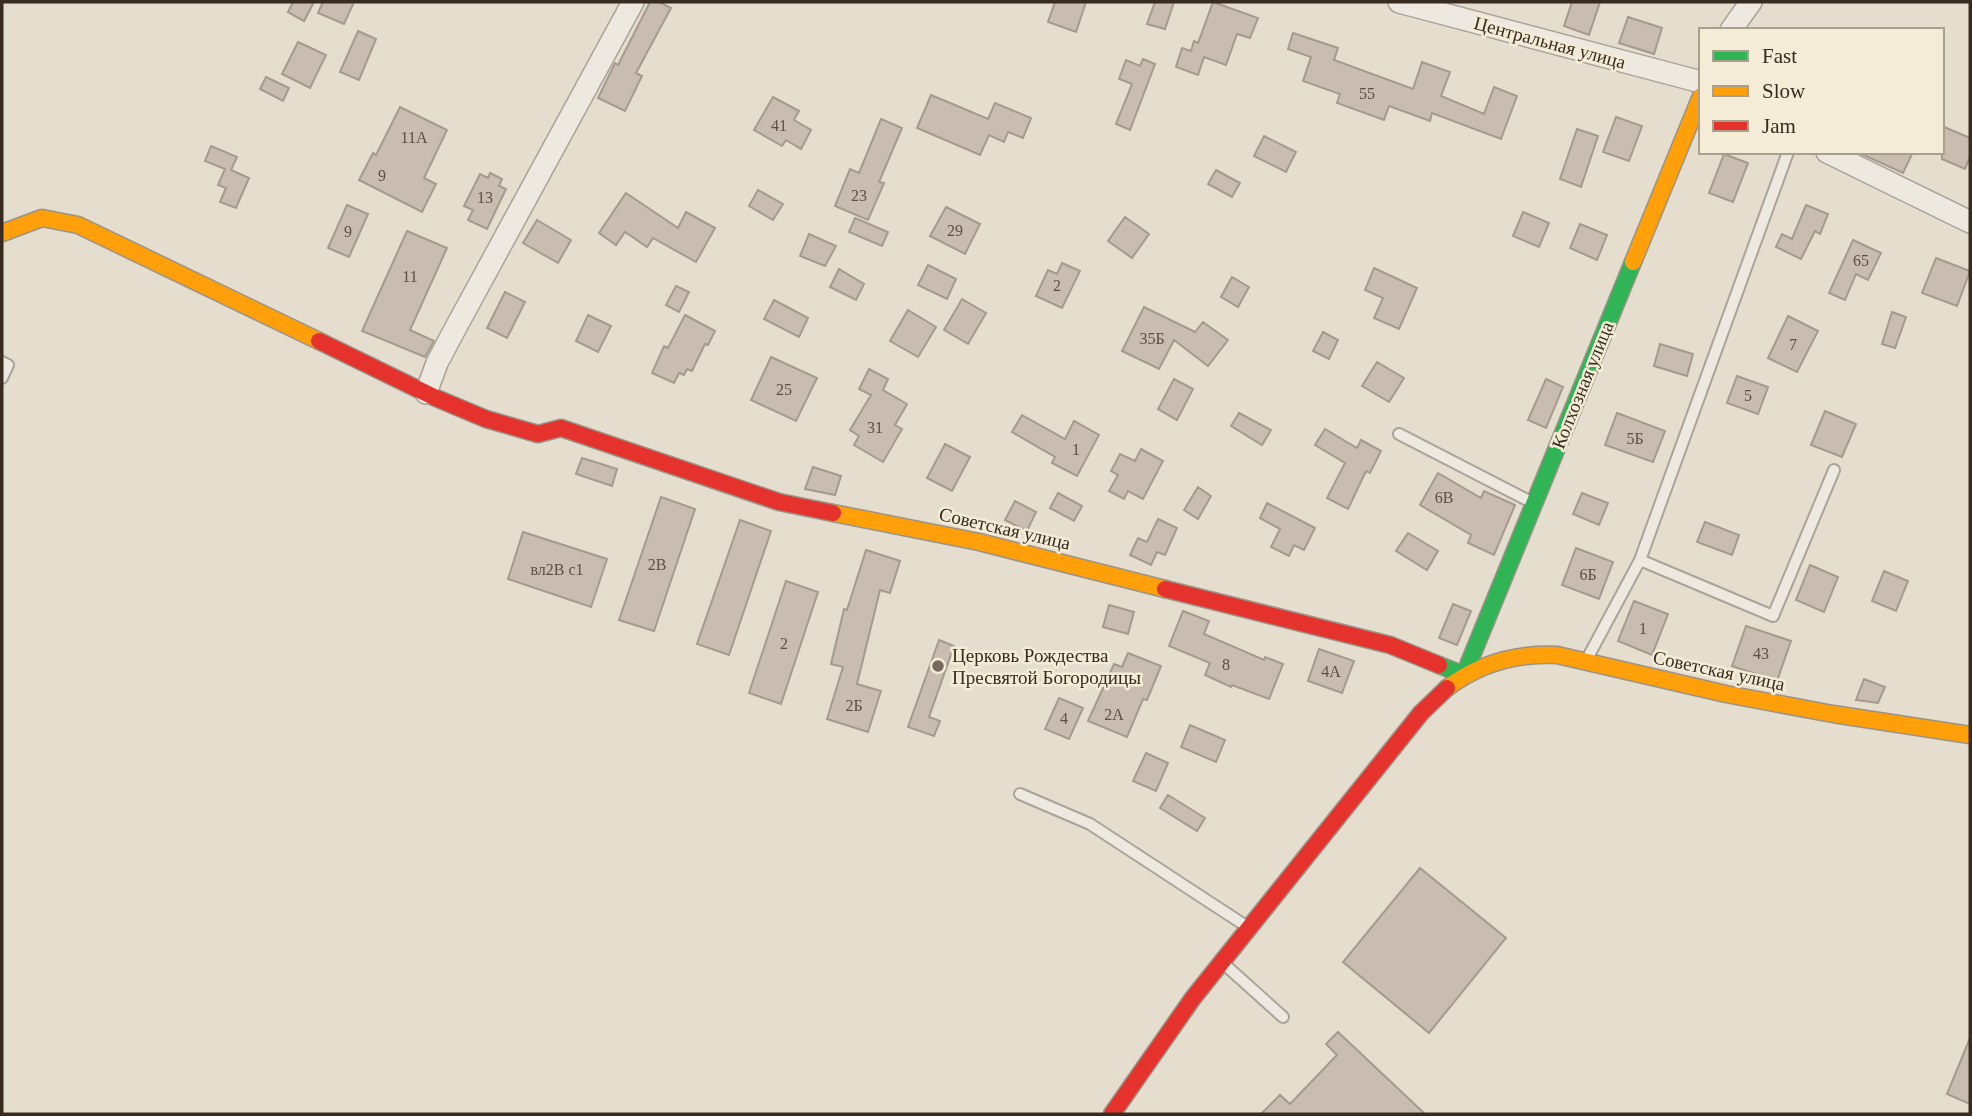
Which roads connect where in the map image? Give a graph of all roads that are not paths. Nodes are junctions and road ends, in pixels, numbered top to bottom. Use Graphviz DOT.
graph roads {
  1 [pos="632,2"];
  2 [pos="1399,2"];
  3 [pos="1751,2"];
  4 [pos="1732,28"];
  5 [pos="1699,81"];
  6 [pos="1699,101"];
  7 [pos="1786,154"];
  8 [pos="1831,154"];
  9 [pos="1970,222"];
  10 [pos="2,233"];
  11 [pos="2,362"];
  12 [pos="2,377"];
  13 [pos="426,393"];
  14 [pos="1399,434"];
  15 [pos="1834,470"];
  16 [pos="1534,504"];
  17 [pos="1640,560"];
  18 [pos="1586,662"];
  19 [pos="1464,675"];
  20 [pos="1970,734"];
  21 [pos="1020,794"];
  22 [pos="1248,927"];
  23 [pos="1222,962"];
  24 [pos="1283,1017"];
  25 [pos="1112,1114"];
  1 -- 13 [label="street"];
  2 -- 5 [label="street, Центральная улица"];
  3 -- 4 [label="street"];
  6 -- 16 [label="street, Колхозная улица"];
  7 -- 17 [label="lane"];
  8 -- 9 [label="street"];
  10 -- 13 [label="street"];
  11 -- 12 [label="lane"];
  13 -- 19 [label="street, Советская улица"];
  14 -- 16 [label="lane"];
  15 -- 17 [label="lane"];
  16 -- 19 [label="street, Колхозная улица"];
  17 -- 18 [label="lane"];
  18 -- 19 [label="street, Советская улица"];
  18 -- 20 [label="street, Советская улица"];
  19 -- 22 [label="street, Советская улица"];
  21 -- 22 [label="lane"];
  22 -- 23 [label="street, Советская улица"];
  23 -- 24 [label="lane"];
  23 -- 25 [label="street, Советская улица"];
}
